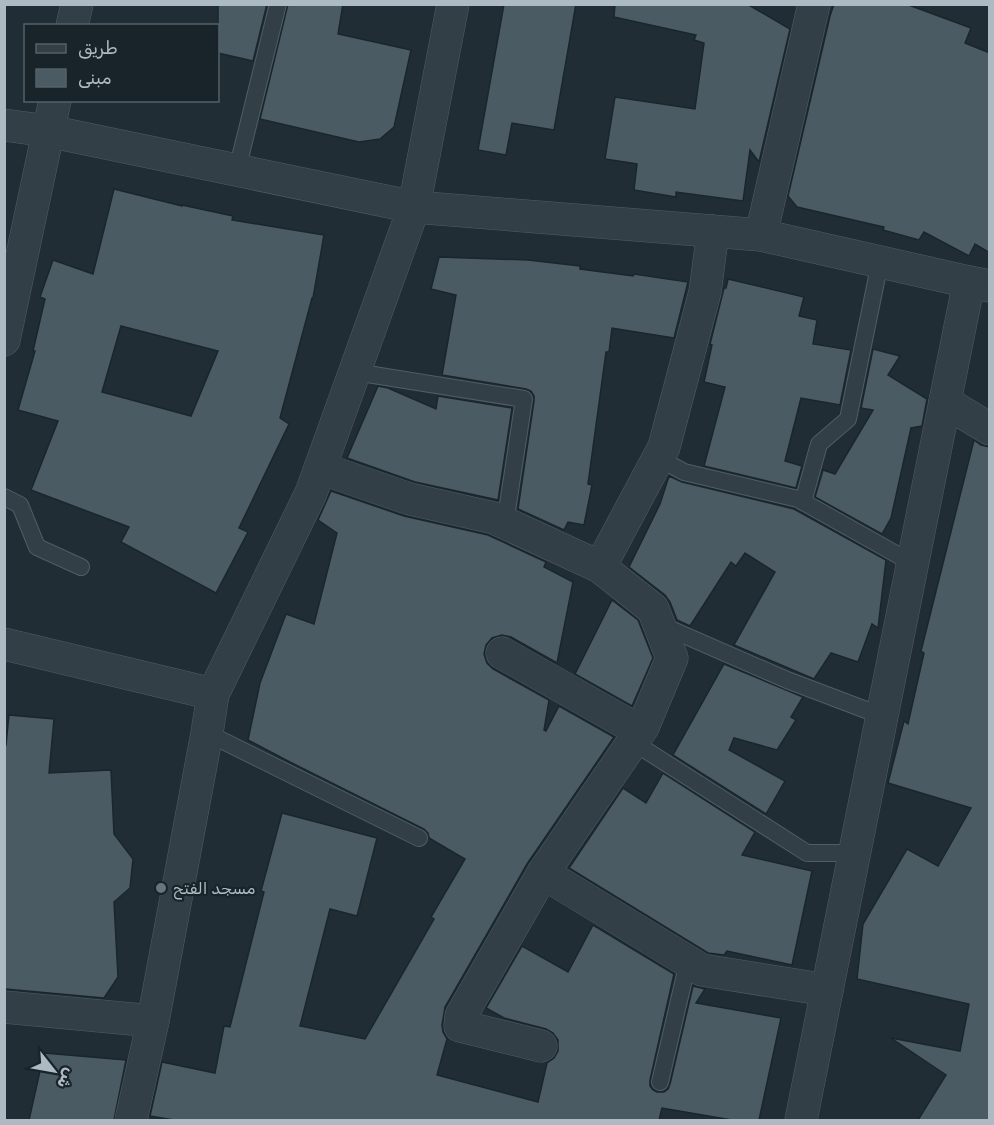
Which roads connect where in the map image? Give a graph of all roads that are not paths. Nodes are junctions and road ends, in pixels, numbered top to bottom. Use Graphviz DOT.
graph roads {
  1 [pos="77,4"];
  2 [pos="278,4"];
  3 [pos="453,4"];
  4 [pos="814,4"];
  5 [pos="72,24"];
  6 [pos="55,102"];
  7 [pos="4,125"];
  8 [pos="48,131"];
  9 [pos="237,170"];
  10 [pos="414,207"];
  11 [pos="713,231"];
  12 [pos="761,235"];
  13 [pos="880,262"];
  14 [pos="979,284"];
  15 [pos="4,340"];
  16 [pos="355,372"];
  17 [pos="945,402"];
  18 [pos="990,429"];
  19 [pos="658,458"];
  20 [pos="320,468"];
  21 [pos="4,497"];
  22 [pos="802,502"];
  23 [pos="506,524"];
  24 [pos="912,563"];
  25 [pos="81,567"];
  26 [pos="600,567"];
  27 [pos="659,624"];
  28 [pos="4,644"];
  29 [pos="502,653"];
  30 [pos="213,694"];
  31 [pos="882,716"];
  32 [pos="207,733"];
  33 [pos="636,736"];
  34 [pos="419,838"];
  35 [pos="855,854"];
  36 [pos="543,873"];
  37 [pos="688,962"];
  38 [pos="827,990"];
  39 [pos="4,1007"];
  40 [pos="153,1021"];
  41 [pos="541,1046"];
  42 [pos="660,1082"];
  43 [pos="131,1120"];
  44 [pos="801,1120"];
  1 -- 5 [label="street"];
  2 -- 9 [label="lane"];
  3 -- 10 [label="street"];
  4 -- 12 [label="street"];
  6 -- 8 [label="street"];
  7 -- 8 [label="street"];
  8 -- 9 [label="street"];
  8 -- 15 [label="street"];
  9 -- 10 [label="street"];
  10 -- 11 [label="street"];
  10 -- 16 [label="street"];
  11 -- 12 [label="street"];
  11 -- 19 [label="street"];
  12 -- 13 [label="street"];
  13 -- 14 [label="street"];
  13 -- 22 [label="lane"];
  14 -- 17 [label="street"];
  16 -- 20 [label="street"];
  16 -- 23 [label="lane"];
  17 -- 18 [label="street"];
  17 -- 24 [label="street"];
  19 -- 22 [label="lane"];
  19 -- 26 [label="street"];
  20 -- 23 [label="street"];
  20 -- 30 [label="street"];
  21 -- 25 [label="lane"];
  22 -- 24 [label="lane"];
  23 -- 26 [label="street"];
  24 -- 31 [label="street"];
  26 -- 27 [label="street"];
  27 -- 31 [label="lane"];
  27 -- 33 [label="street"];
  28 -- 30 [label="street"];
  29 -- 33 [label="street"];
  30 -- 32 [label="street"];
  31 -- 35 [label="street"];
  32 -- 34 [label="lane"];
  32 -- 40 [label="street"];
  33 -- 35 [label="lane"];
  33 -- 36 [label="street"];
  35 -- 38 [label="street"];
  36 -- 37 [label="street"];
  36 -- 41 [label="street"];
  37 -- 38 [label="street"];
  37 -- 42 [label="lane"];
  38 -- 44 [label="street"];
  39 -- 40 [label="street"];
  40 -- 43 [label="street"];
}
